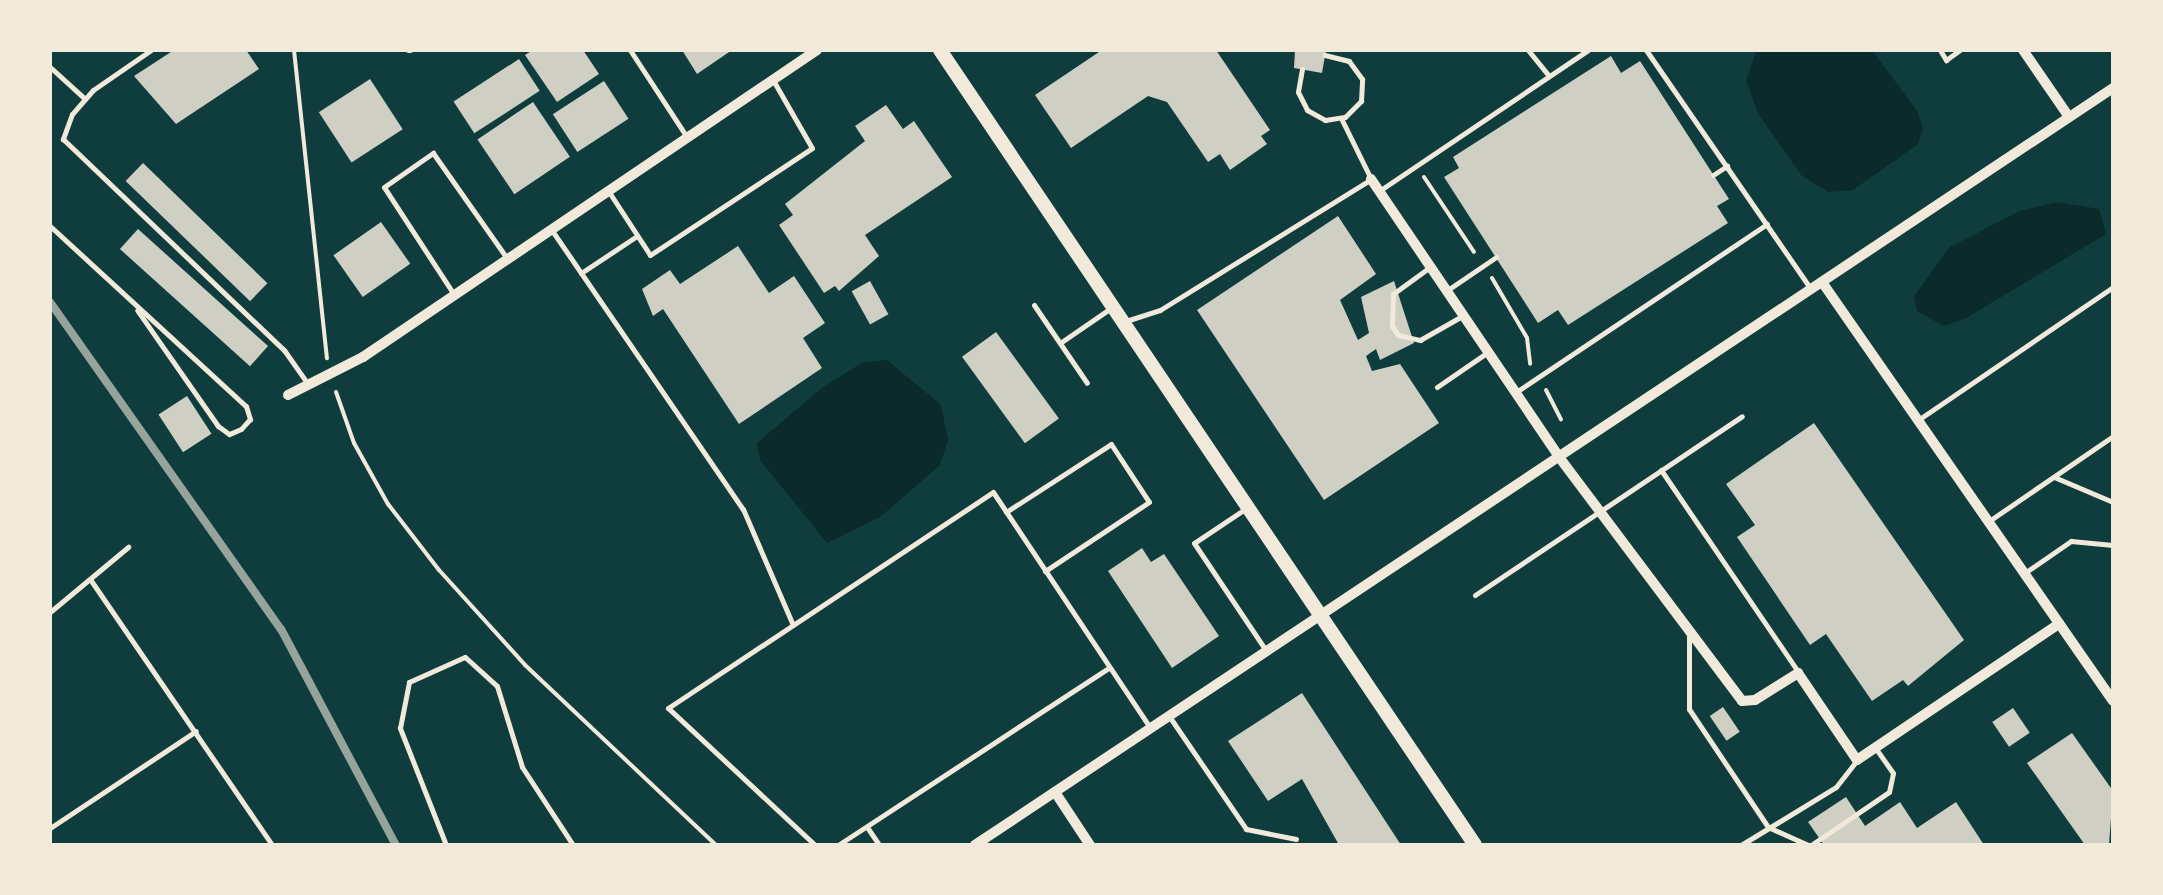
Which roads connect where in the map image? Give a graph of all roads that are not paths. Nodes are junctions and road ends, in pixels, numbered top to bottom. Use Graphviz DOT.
graph roads {
  1 [pos="151,50"];
  2 [pos="630,50"];
  3 [pos="816,50"];
  4 [pos="940,50"];
  5 [pos="1528,50"];
  6 [pos="1588,50"];
  7 [pos="1646,50"];
  8 [pos="1940,50"];
  9 [pos="1960,50"];
  10 [pos="2023,50"];
  11 [pos="1325,55"];
  12 [pos="50,66"];
  13 [pos="1302,69"];
  14 [pos="1549,76"];
  15 [pos="773,80"];
  16 [pos="2113,88"];
  17 [pos="86,99"];
  18 [pos="1341,118"];
  19 [pos="2069,118"];
  20 [pos="687,138"];
  21 [pos="1728,166"];
  22 [pos="1713,175"];
  23 [pos="1370,179"];
  24 [pos="608,191"];
  25 [pos="1378,191"];
  26 [pos="1767,224"];
  27 [pos="50,226"];
  28 [pos="552,230"];
  29 [pos="637,236"];
  30 [pos="1496,257"];
  31 [pos="508,259"];
  32 [pos="1430,267"];
  33 [pos="581,273"];
  34 [pos="1822,282"];
  35 [pos="2113,287"];
  36 [pos="1811,289"];
  37 [pos="1446,291"];
  38 [pos="455,295"];
  39 [pos="1034,304"];
  40 [pos="1113,307"];
  41 [pos="137,310"];
  42 [pos="1463,316"];
  43 [pos="1123,322"];
  44 [pos="1060,344"];
  45 [pos="1488,352"];
  46 [pos="1087,383"];
  47 [pos="308,384"];
  48 [pos="1436,387"];
  49 [pos="1515,393"];
  50 [pos="288,395"];
  51 [pos="1742,416"];
  52 [pos="1918,420"];
  53 [pos="2113,436"];
  54 [pos="1559,457"];
  55 [pos="1661,470"];
  56 [pos="2054,476"];
  57 [pos="2113,502"];
  58 [pos="1247,507"];
  59 [pos="1603,509"];
  60 [pos="1006,512"];
  61 [pos="1988,521"];
  62 [pos="2113,545"];
  63 [pos="128,547"];
  64 [pos="1046,571"];
  65 [pos="2024,573"];
  66 [pos="92,582"];
  67 [pos="1476,595"];
  68 [pos="50,612"];
  69 [pos="1320,616"];
  70 [pos="2059,624"];
  71 [pos="793,625"];
  72 [pos="1689,632"];
  73 [pos="1267,651"];
  74 [pos="1110,668"];
  75 [pos="1798,672"];
  76 [pos="2113,676"];
  77 [pos="2104,688"];
  78 [pos="2113,701"];
  79 [pos="1168,716"];
  80 [pos="1151,728"];
  81 [pos="196,731"];
  82 [pos="1876,748"];
  83 [pos="1857,760"];
  84 [pos="1055,792"];
  85 [pos="866,826"];
  86 [pos="1768,827"];
  87 [pos="50,828"];
  88 [pos="1296,839"];
  89 [pos="272,845"];
  90 [pos="446,845"];
  91 [pos="573,845"];
  92 [pos="815,845"];
  93 [pos="838,845"];
  94 [pos="880,845"];
  95 [pos="974,845"];
  96 [pos="1090,845"];
  97 [pos="1475,845"];
  98 [pos="1741,845"];
  99 [pos="1810,845"];
  1 -- 17 [label="lane"];
  2 -- 20 [label="lane"];
  3 -- 15 [label="street"];
  4 -- 40 [label="street"];
  5 -- 14 [label="lane"];
  6 -- 14 [label="lane"];
  7 -- 21 [label="lane"];
  8 -- 9 [label="lane"];
  10 -- 19 [label="street"];
  11 -- 18 [label="lane"];
  12 -- 17 [label="lane"];
  13 -- 18 [label="lane"];
  14 -- 25 [label="lane"];
  15 -- 20 [label="street"];
  15 -- 29 [label="lane"];
  16 -- 19 [label="street"];
  17 -- 47 [label="lane"];
  18 -- 23 [label="lane"];
  19 -- 34 [label="street"];
  20 -- 24 [label="street"];
  21 -- 22 [label="lane"];
  21 -- 26 [label="lane"];
  23 -- 25 [label="street"];
  23 -- 43 [label="lane"];
  24 -- 28 [label="street"];
  24 -- 29 [label="lane"];
  25 -- 32 [label="street"];
  26 -- 36 [label="lane"];
  26 -- 49 [label="lane"];
  27 -- 41 [label="lane"];
  28 -- 31 [label="street"];
  28 -- 33 [label="lane"];
  29 -- 33 [label="lane"];
  30 -- 37 [label="lane"];
  31 -- 38 [label="street"];
  31 -- 38 [label="lane"];
  32 -- 37 [label="street"];
  32 -- 42 [label="lane"];
  33 -- 71 [label="lane"];
  34 -- 36 [label="street"];
  34 -- 52 [label="street"];
  35 -- 52 [label="lane"];
  36 -- 54 [label="street"];
  37 -- 42 [label="street"];
  38 -- 47 [label="street"];
  39 -- 44 [label="lane"];
  40 -- 43 [label="street"];
  40 -- 44 [label="lane"];
  41 -- 41 [label="lane"];
  42 -- 45 [label="street"];
  43 -- 58 [label="street"];
  44 -- 46 [label="lane"];
  45 -- 48 [label="lane"];
  45 -- 49 [label="street"];
  47 -- 50 [label="street"];
  49 -- 54 [label="street"];
  51 -- 55 [label="lane"];
  52 -- 61 [label="street"];
  53 -- 56 [label="lane"];
  54 -- 59 [label="street"];
  54 -- 69 [label="street"];
  55 -- 59 [label="lane"];
  55 -- 75 [label="lane"];
  56 -- 57 [label="lane"];
  56 -- 61 [label="lane"];
  58 -- 69 [label="street"];
  58 -- 73 [label="lane"];
  59 -- 67 [label="lane"];
  59 -- 72 [label="street"];
  60 -- 64 [label="lane"];
  60 -- 64 [label="lane"];
  60 -- 71 [label="lane"];
  61 -- 65 [label="street"];
  62 -- 65 [label="lane"];
  63 -- 66 [label="lane"];
  64 -- 74 [label="lane"];
  65 -- 70 [label="street"];
  66 -- 68 [label="lane"];
  66 -- 81 [label="lane"];
  69 -- 73 [label="street"];
  69 -- 97 [label="street"];
  70 -- 77 [label="street"];
  70 -- 82 [label="street"];
  71 -- 92 [label="lane"];
  72 -- 75 [label="street"];
  72 -- 86 [label="lane"];
  73 -- 79 [label="street"];
  74 -- 80 [label="lane"];
  74 -- 85 [label="lane"];
  75 -- 83 [label="street"];
  76 -- 77 [label="lane"];
  77 -- 78 [label="street"];
  79 -- 80 [label="street"];
  79 -- 88 [label="lane"];
  80 -- 84 [label="street"];
  81 -- 87 [label="lane"];
  81 -- 89 [label="lane"];
  82 -- 83 [label="street"];
  82 -- 99 [label="lane"];
  83 -- 86 [label="lane"];
  84 -- 95 [label="street"];
  84 -- 96 [label="street"];
  85 -- 93 [label="lane"];
  85 -- 94 [label="lane"];
  86 -- 98 [label="lane"];
  86 -- 99 [label="lane"];
  90 -- 91 [label="lane"];
}
